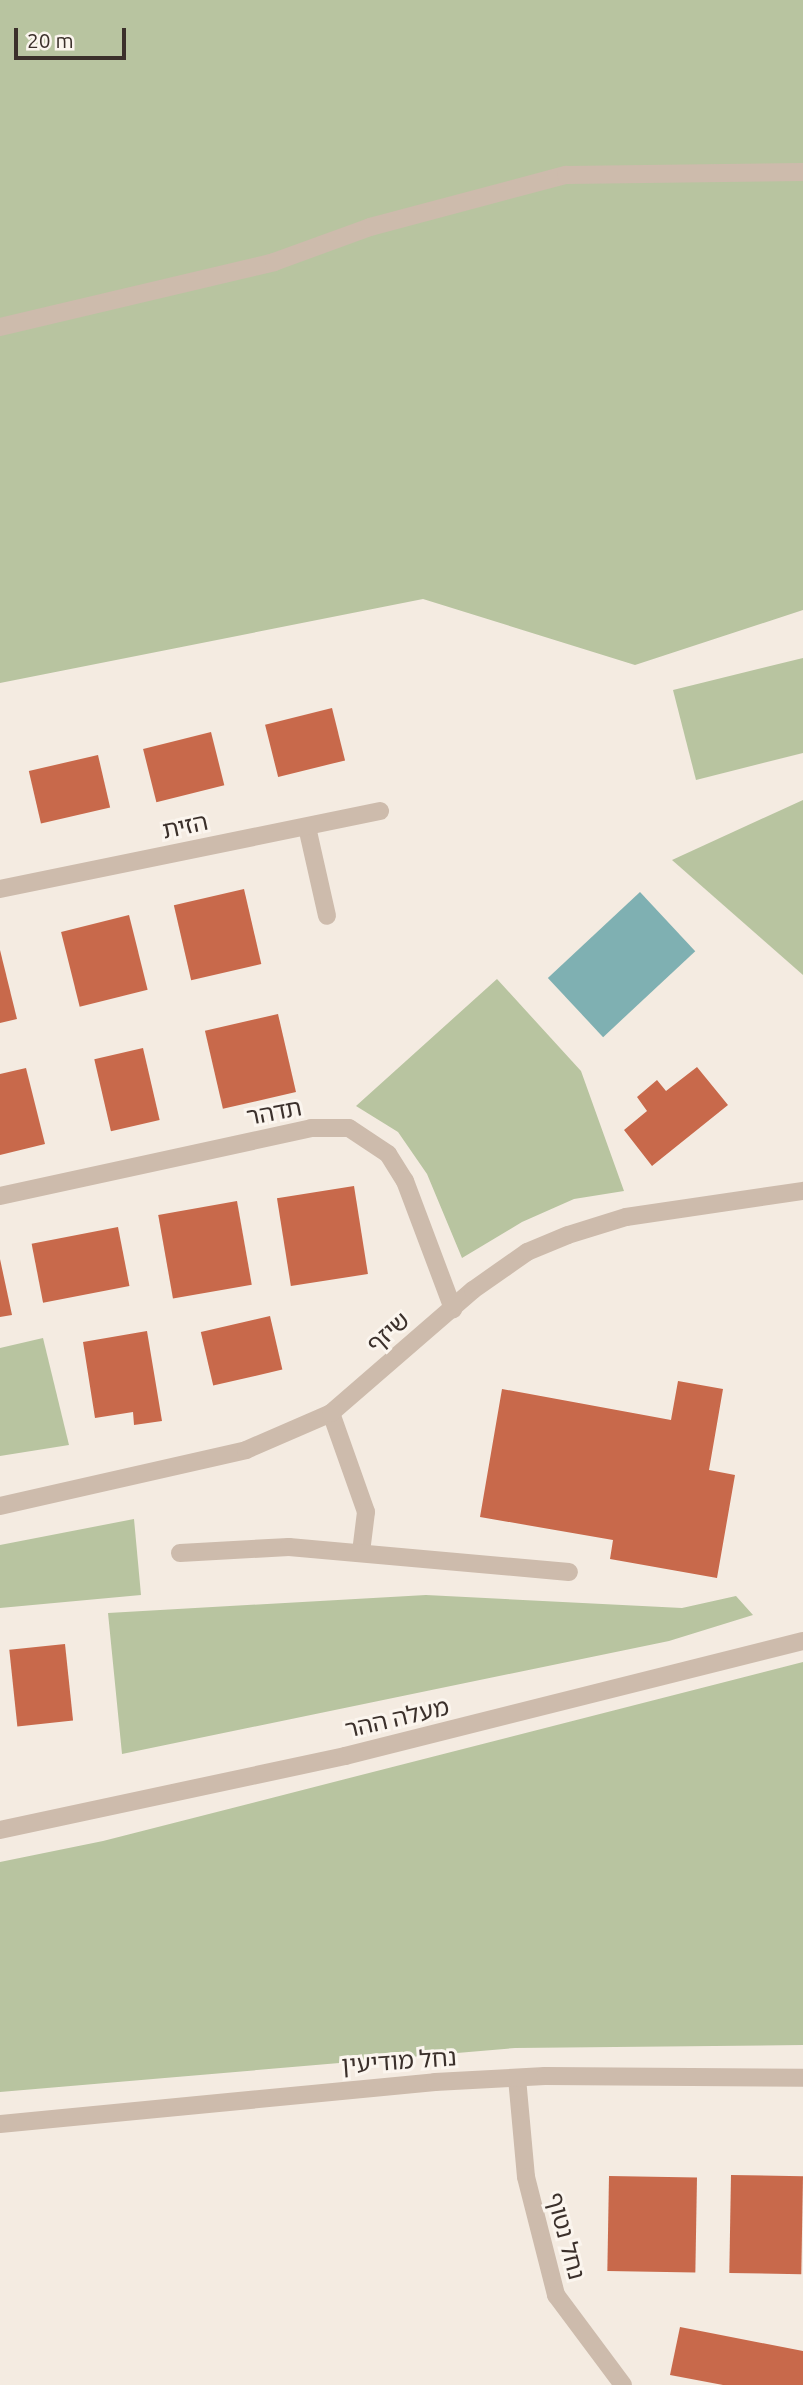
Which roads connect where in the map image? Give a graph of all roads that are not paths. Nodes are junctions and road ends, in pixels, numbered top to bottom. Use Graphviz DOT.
graph roads {
  1 [pos="803,172"];
  2 [pos="0,327"];
  3 [pos="380,811"];
  4 [pos="307,827"];
  5 [pos="0,889"];
  6 [pos="327,916"];
  7 [pos="803,1191"];
  8 [pos="0,1196"];
  9 [pos="453,1309"];
  10 [pos="331,1413"];
  11 [pos="0,1506"];
  12 [pos="361,1552"];
  13 [pos="180,1553"];
  14 [pos="569,1572"];
  15 [pos="803,1642"];
  16 [pos="0,1830"];
  17 [pos="517,2078"];
  18 [pos="803,2078"];
  19 [pos="0,2124"];
  20 [pos="623,2385"];
  1 -- 2 [label="street"];
  3 -- 4 [label="street, הזית"];
  4 -- 5 [label="street, הזית"];
  4 -- 6 [label="street"];
  7 -- 9 [label="street, שיזף"];
  8 -- 9 [label="street, תדהר"];
  9 -- 10 [label="street, שיזף"];
  10 -- 11 [label="street, שיזף"];
  10 -- 12 [label="street"];
  12 -- 13 [label="street"];
  12 -- 14 [label="street"];
  15 -- 16 [label="street, מעלה ההר"];
  17 -- 18 [label="street, נחל מודיעין"];
  17 -- 19 [label="street, נחל מודיעין"];
  17 -- 20 [label="street, נחל נטוף"];
}
